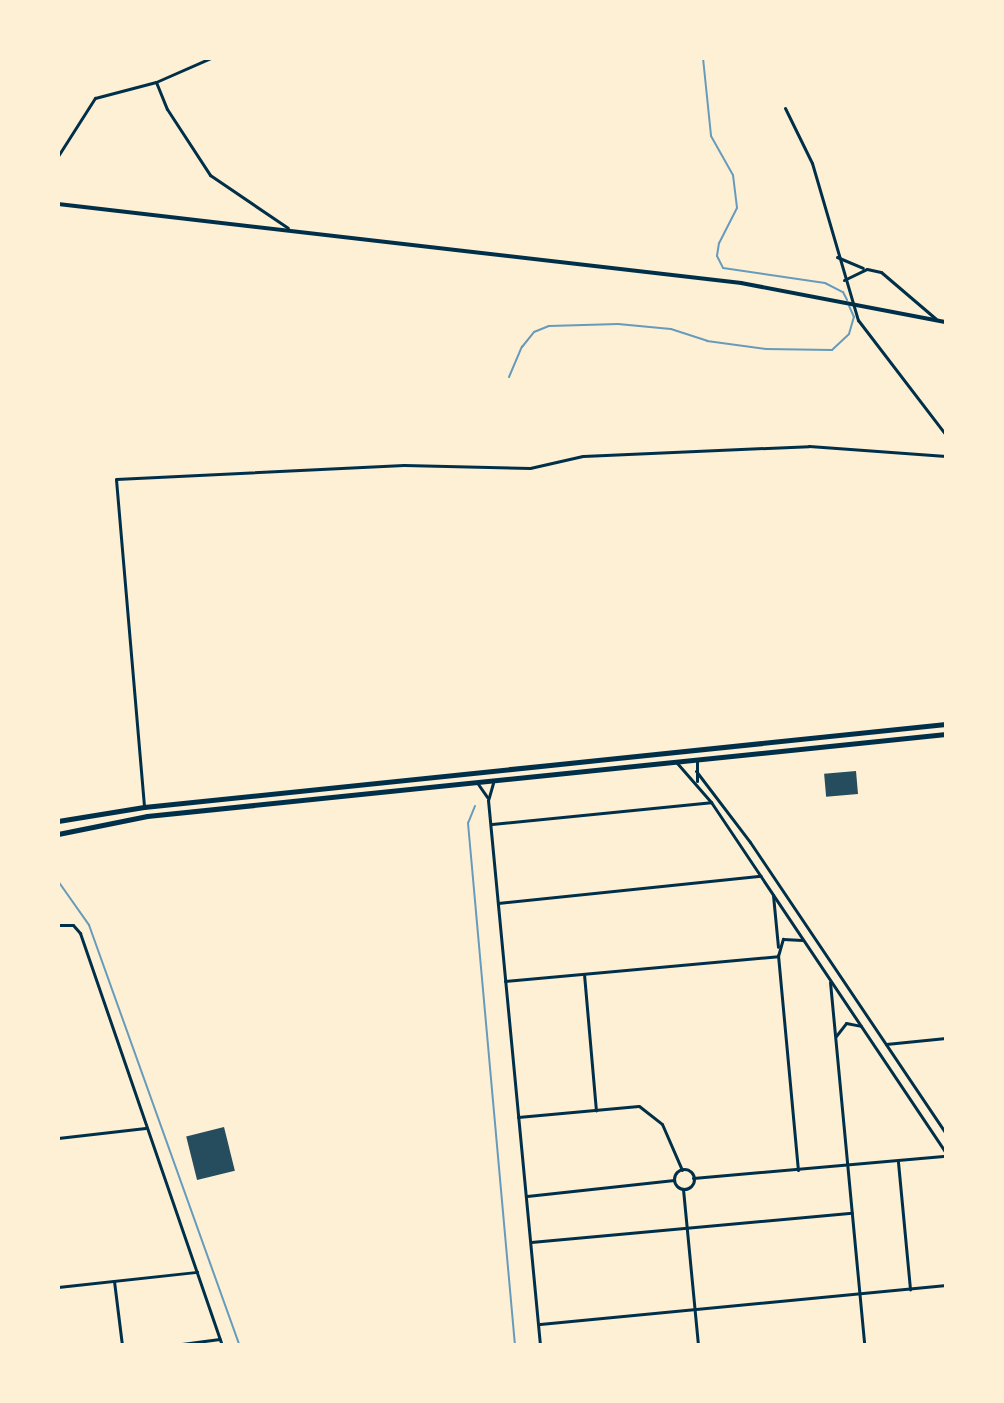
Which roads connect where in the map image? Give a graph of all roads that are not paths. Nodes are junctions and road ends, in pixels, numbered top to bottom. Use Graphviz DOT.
graph roads {
  1 [pos="211,58"];
  2 [pos="156,82"];
  3 [pos="785,108"];
  4 [pos="58,156"];
  5 [pos="58,204"];
  6 [pos="288,228"];
  7 [pos="837,257"];
  8 [pos="867,269"];
  9 [pos="844,280"];
  10 [pos="939,321"];
  11 [pos="946,322"];
  12 [pos="946,435"];
  13 [pos="946,456"];
  14 [pos="946,724"];
  15 [pos="946,734"];
  16 [pos="698,759"];
  17 [pos="677,763"];
  18 [pos="696,771"];
  19 [pos="697,781"];
  20 [pos="493,783"];
  21 [pos="478,784"];
  22 [pos="488,800"];
  23 [pos="711,802"];
  24 [pos="144,807"];
  25 [pos="58,821"];
  26 [pos="491,824"];
  27 [pos="58,834"];
  28 [pos="761,876"];
  29 [pos="773,894"];
  30 [pos="498,903"];
  31 [pos="58,925"];
  32 [pos="807,944"];
  33 [pos="778,956"];
  34 [pos="584,974"];
  35 [pos="830,979"];
  36 [pos="505,981"];
  37 [pos="862,1027"];
  38 [pos="946,1038"];
  39 [pos="836,1040"];
  40 [pos="886,1044"];
  41 [pos="596,1110"];
  42 [pos="518,1117"];
  43 [pos="145,1128"];
  44 [pos="946,1134"];
  45 [pos="58,1138"];
  46 [pos="946,1154"];
  47 [pos="897,1161"];
  48 [pos="848,1166"];
  49 [pos="682,1170"];
  50 [pos="798,1170"];
  51 [pos="693,1178"];
  52 [pos="674,1180"];
  53 [pos="683,1189"];
  54 [pos="526,1196"];
  55 [pos="852,1213"];
  56 [pos="689,1228"];
  57 [pos="531,1242"];
  58 [pos="198,1272"];
  59 [pos="114,1281"];
  60 [pos="946,1285"];
  61 [pos="58,1287"];
  62 [pos="910,1289"];
  63 [pos="860,1294"];
  64 [pos="695,1309"];
  65 [pos="538,1324"];
  66 [pos="220,1339"];
  67 [pos="122,1345"];
  68 [pos="174,1345"];
  69 [pos="222,1345"];
  70 [pos="540,1345"];
  71 [pos="698,1345"];
  72 [pos="864,1345"];
  1 -- 2 [label="street"];
  2 -- 4 [label="street"];
  2 -- 6 [label="street"];
  3 -- 7 [label="street"];
  5 -- 6 [label="street"];
  6 -- 10 [label="street"];
  7 -- 8 [label="street"];
  7 -- 9 [label="street"];
  8 -- 9 [label="street"];
  8 -- 10 [label="street"];
  9 -- 12 [label="street"];
  10 -- 11 [label="street"];
  13 -- 24 [label="street"];
  14 -- 24 [label="main road"];
  15 -- 16 [label="main road"];
  16 -- 17 [label="main road"];
  16 -- 18 [label="street"];
  17 -- 19 [label="street"];
  17 -- 20 [label="main road"];
  18 -- 19 [label="street"];
  18 -- 40 [label="street"];
  19 -- 23 [label="street"];
  20 -- 21 [label="main road"];
  20 -- 22 [label="street"];
  21 -- 22 [label="street"];
  21 -- 27 [label="main road"];
  22 -- 26 [label="street"];
  23 -- 26 [label="street"];
  23 -- 28 [label="street"];
  24 -- 25 [label="main road"];
  26 -- 30 [label="street"];
  28 -- 29 [label="street"];
  28 -- 30 [label="street"];
  29 -- 32 [label="street"];
  29 -- 33 [label="street"];
  30 -- 36 [label="street"];
  31 -- 43 [label="street"];
  32 -- 33 [label="street"];
  32 -- 35 [label="street"];
  33 -- 34 [label="street"];
  33 -- 50 [label="street"];
  34 -- 36 [label="street"];
  34 -- 41 [label="street"];
  35 -- 37 [label="street"];
  35 -- 39 [label="street"];
  36 -- 42 [label="street"];
  37 -- 39 [label="street"];
  37 -- 46 [label="street"];
  38 -- 40 [label="street"];
  39 -- 48 [label="street"];
  40 -- 44 [label="street"];
  41 -- 42 [label="street"];
  41 -- 49 [label="street"];
  42 -- 54 [label="street"];
  43 -- 45 [label="street"];
  43 -- 58 [label="street"];
  46 -- 47 [label="street"];
  47 -- 48 [label="street"];
  47 -- 62 [label="street"];
  48 -- 50 [label="street"];
  48 -- 55 [label="street"];
  49 -- 51 [label="street"];
  49 -- 52 [label="street"];
  50 -- 51 [label="street"];
  51 -- 53 [label="street"];
  52 -- 53 [label="street"];
  52 -- 54 [label="street"];
  53 -- 56 [label="street"];
  54 -- 57 [label="street"];
  55 -- 56 [label="street"];
  55 -- 63 [label="street"];
  56 -- 57 [label="street"];
  56 -- 64 [label="street"];
  57 -- 65 [label="street"];
  58 -- 59 [label="street"];
  58 -- 66 [label="street"];
  59 -- 61 [label="street"];
  59 -- 67 [label="street"];
  60 -- 62 [label="street"];
  62 -- 63 [label="street"];
  63 -- 64 [label="street"];
  63 -- 72 [label="street"];
  64 -- 65 [label="street"];
  64 -- 71 [label="street"];
  65 -- 70 [label="street"];
  66 -- 68 [label="street"];
  66 -- 69 [label="street"];
}
